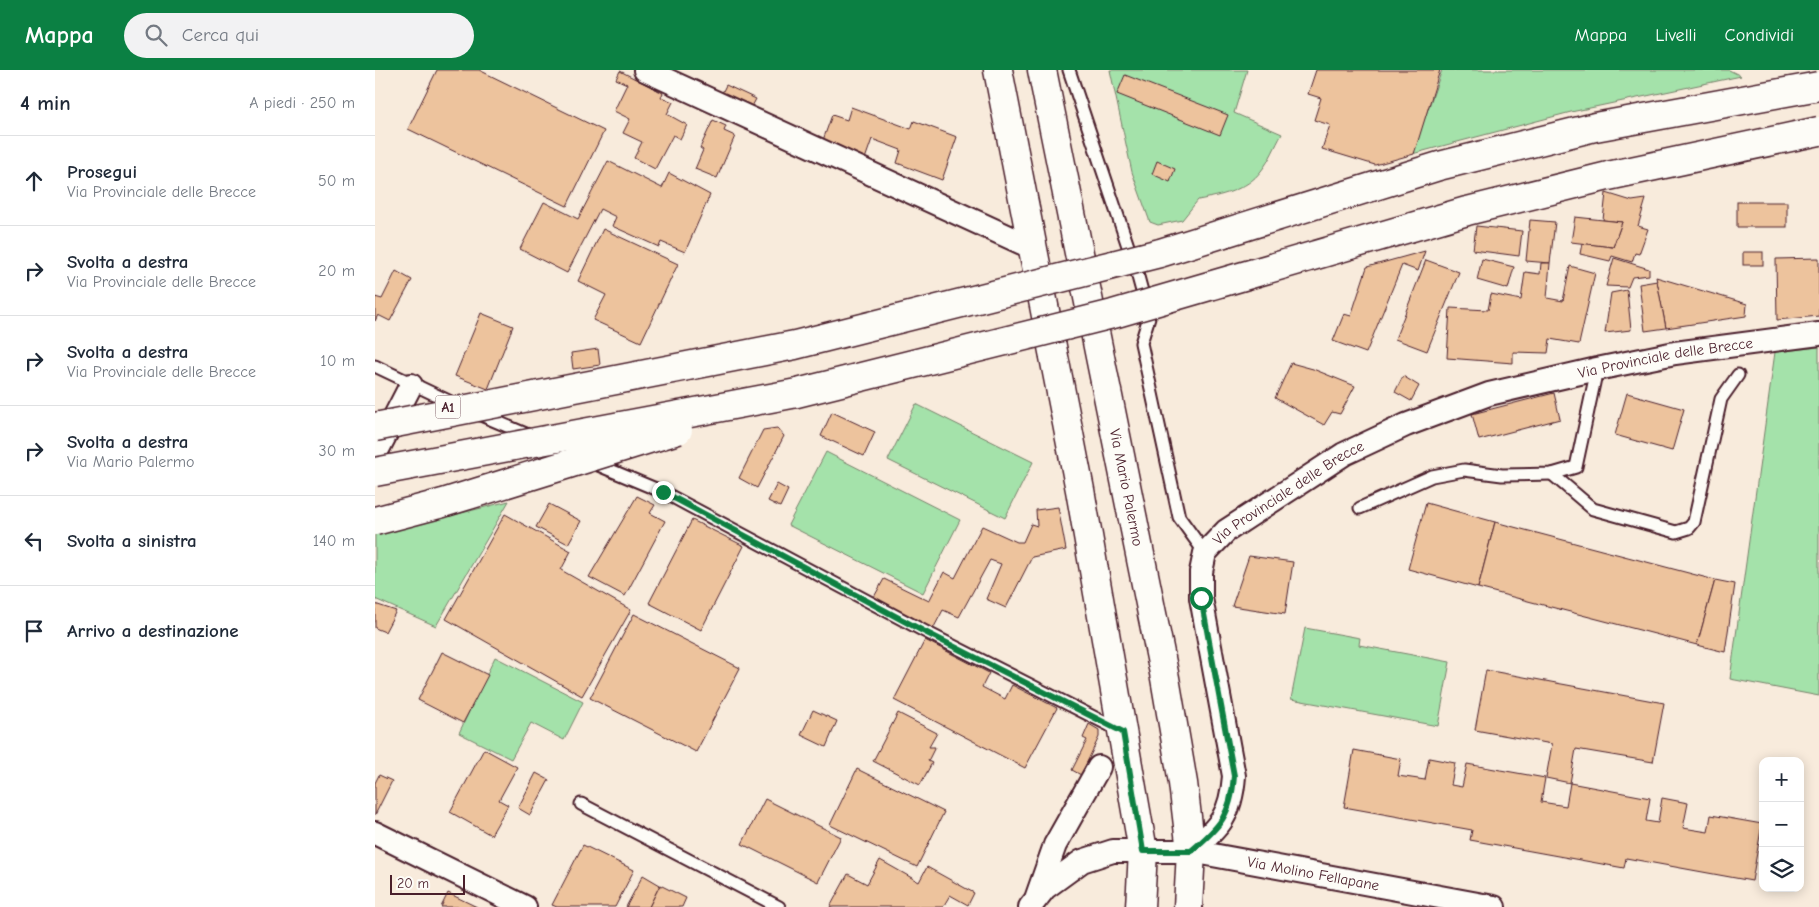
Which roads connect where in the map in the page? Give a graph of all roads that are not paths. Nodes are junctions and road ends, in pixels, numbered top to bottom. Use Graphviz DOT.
graph roads {
  1 [pos="998,70"];
  2 [pos="1041,70"];
  3 [pos="1069,70"];
  4 [pos="652,71"];
  5 [pos="1819,86"];
  6 [pos="1819,131"];
  7 [pos="1033,248"];
  8 [pos="1819,334"];
  9 [pos="375,366"];
  10 [pos="1597,369"];
  11 [pos="1738,375"];
  12 [pos="411,385"];
  13 [pos="797,393"];
  14 [pos="521,400"];
  15 [pos="375,414"];
  16 [pos="375,427"];
  17 [pos="375,455"];
  18 [pos="375,472"];
  19 [pos="1552,474"];
  20 [pos="1360,508"];
  21 [pos="375,520"];
  22 [pos="1205,553"];
  23 [pos="1123,732"];
  24 [pos="1099,767"];
  25 [pos="581,804"];
  26 [pos="375,833"];
  27 [pos="1143,851"];
  28 [pos="1191,851"];
  29 [pos="1033,903"];
  30 [pos="525,907"];
  31 [pos="779,907"];
  32 [pos="1140,907"];
  33 [pos="1188,907"];
  34 [pos="1495,907"];
  1 -- 7 [label="main road"];
  2 -- 28 [label="main road, Via Mario Palermo"];
  3 -- 22 [label="lane"];
  4 -- 7 [label="street"];
  5 -- 14 [label="main road, bridge"];
  6 -- 13 [label="main road, bridge"];
  7 -- 23 [label="main road"];
  8 -- 10 [label="street, Via Provinciale delle Brecce"];
  9 -- 12 [label="lane"];
  10 -- 19 [label="lane"];
  10 -- 22 [label="street, Via Provinciale delle Brecce"];
  11 -- 19 [label="lane"];
  12 -- 17 [label="street"];
  12 -- 23 [label="lane"];
  13 -- 18 [label="main road, bridge"];
  13 -- 21 [label="main road, bridge"];
  14 -- 15 [label="main road, A1, bridge"];
  14 -- 16 [label="main road, bridge"];
  19 -- 20 [label="lane"];
  22 -- 28 [label="street, Via Provinciale delle Brecce"];
  23 -- 27 [label="main road"];
  24 -- 29 [label="street"];
  25 -- 31 [label="lane"];
  26 -- 30 [label="street"];
  27 -- 28 [label="street"];
  27 -- 29 [label="street"];
  27 -- 32 [label="main road"];
  28 -- 33 [label="main road, Via Mario Palermo"];
  28 -- 34 [label="street, Via Molino Fellapane"];
}
